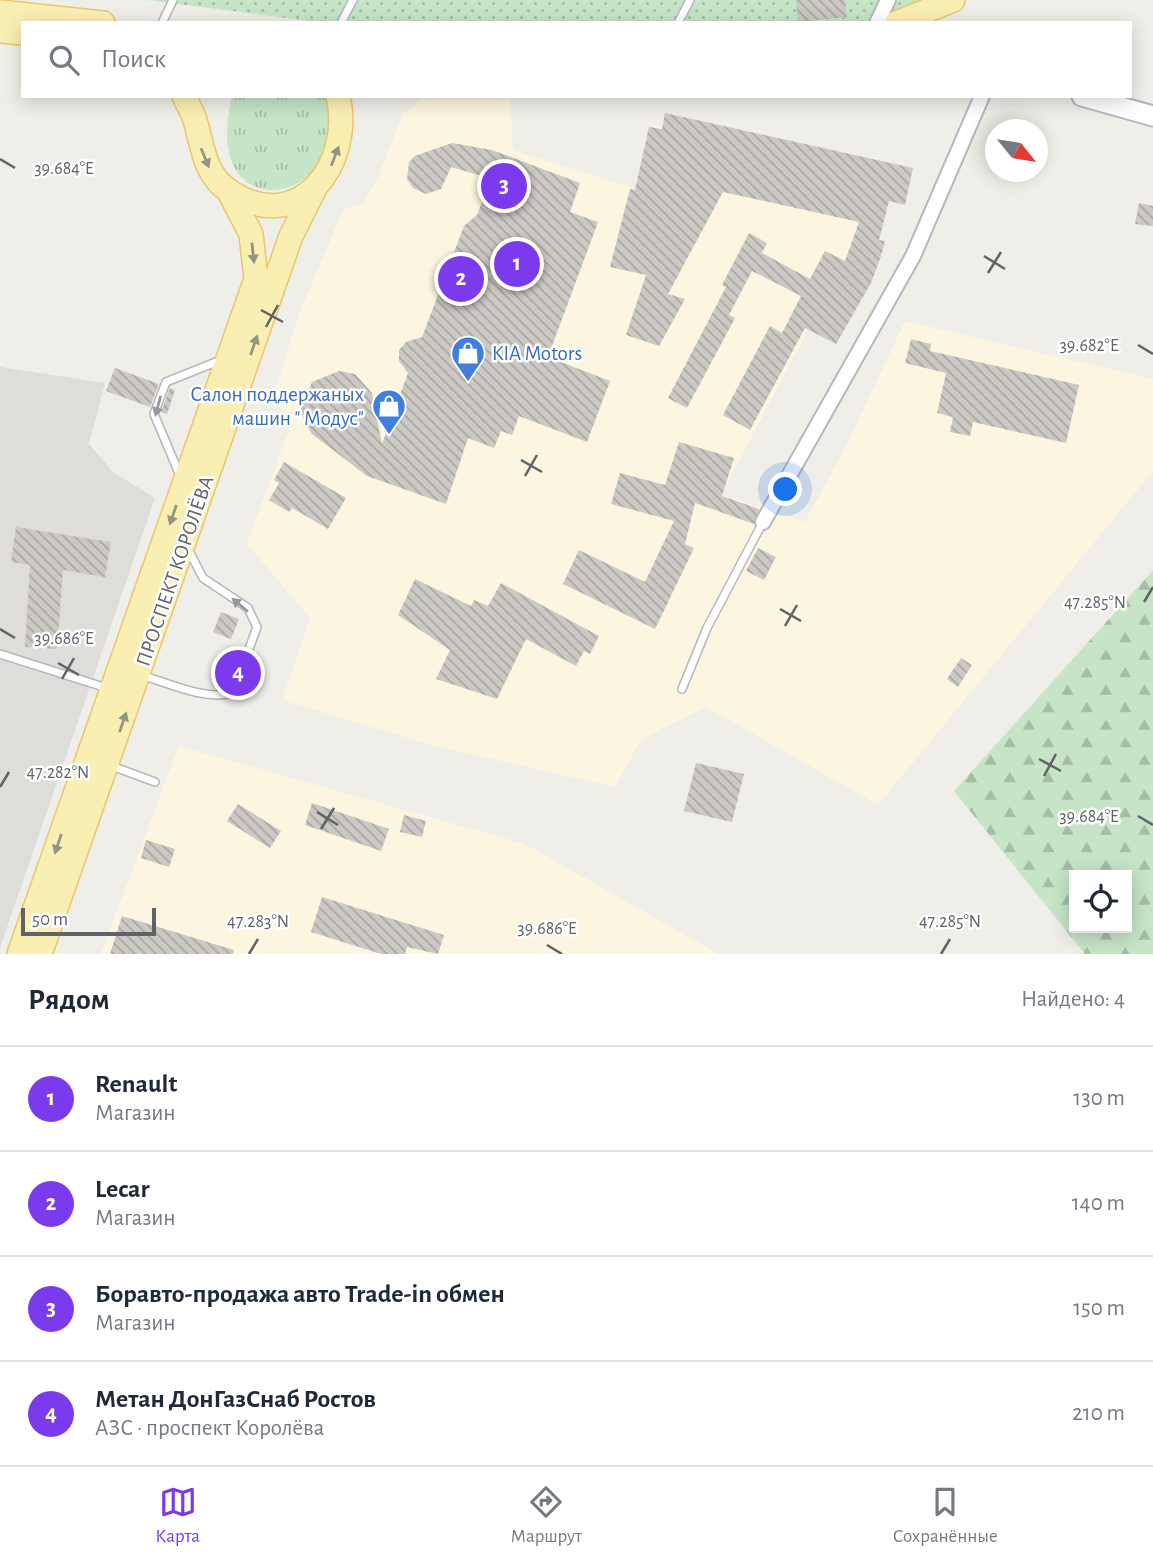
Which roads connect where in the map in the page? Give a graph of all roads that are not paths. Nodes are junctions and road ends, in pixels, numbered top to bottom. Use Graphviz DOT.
graph roads {
  1 [pos="173,0"];
  2 [pos="353,0"];
  3 [pos="690,0"];
  4 [pos="888,0"];
  5 [pos="953,0"];
  6 [pos="0,12"];
  7 [pos="84,21"];
  8 [pos="163,21"];
  9 [pos="342,21"];
  10 [pos="679,21"];
  11 [pos="878,21"];
  12 [pos="902,21"];
  13 [pos="0,31"];
  14 [pos="21,33"];
  15 [pos="185,98"];
  16 [pos="201,98"];
  17 [pos="981,98"];
  18 [pos="1089,98"];
  19 [pos="340,106"];
  20 [pos="1153,116"];
  21 [pos="195,120"];
  22 [pos="228,190"];
  23 [pos="314,190"];
  24 [pos="228,357"];
  25 [pos="183,484"];
  26 [pos="763,522"];
  27 [pos="185,543"];
  28 [pos="0,654"];
  29 [pos="139,675"];
  30 [pos="682,689"];
  31 [pos="114,690"];
  32 [pos="108,765"];
  33 [pos="155,782"];
  34 [pos="19,954"];
  35 [pos="40,954"];
  1 -- 8 [label="lane"];
  2 -- 9 [label="lane"];
  3 -- 10 [label="lane"];
  4 -- 11 [label="street"];
  5 -- 12 [label="main road"];
  6 -- 7 [label="main road"];
  13 -- 14 [label="main road"];
  15 -- 21 [label="main road, ПРОСПЕКТ КОРОЛЁВА"];
  16 -- 21 [label="main road"];
  17 -- 26 [label="street"];
  18 -- 20 [label="street"];
  23 -- 19 [label="main road, ПРОСПЕКТ КОРОЛЁВА, one-way"];
  21 -- 22 [label="main road, ПРОСПЕКТ КОРОЛЁВА, one-way"];
  22 -- 23 [label="main road"];
  22 -- 24 [label="main road, ПРОСПЕКТ КОРОЛЁВА, one-way"];
  27 -- 23 [label="main road, ПРОСПЕКТ КОРОЛЁВА, one-way"];
  24 -- 25 [label="main road, ПРОСПЕКТ КОРОЛЁВА"];
  24 -- 25 [label="lane, one-way"];
  25 -- 31 [label="main road, ПРОСПЕКТ КОРОЛЁВА, one-way"];
  26 -- 30 [label="lane"];
  27 -- 29 [label="main road, ПРОСПЕКТ КОРОЛЁВА"];
  29 -- 27 [label="lane, one-way"];
  28 -- 31 [label="lane"];
  32 -- 29 [label="main road, ПРОСПЕКТ КОРОЛЁВА, one-way"];
  31 -- 34 [label="main road, ПРОСПЕКТ КОРОЛЁВА, one-way"];
  32 -- 33 [label="lane"];
  32 -- 35 [label="main road, ПРОСПЕКТ КОРОЛЁВА"];
}
